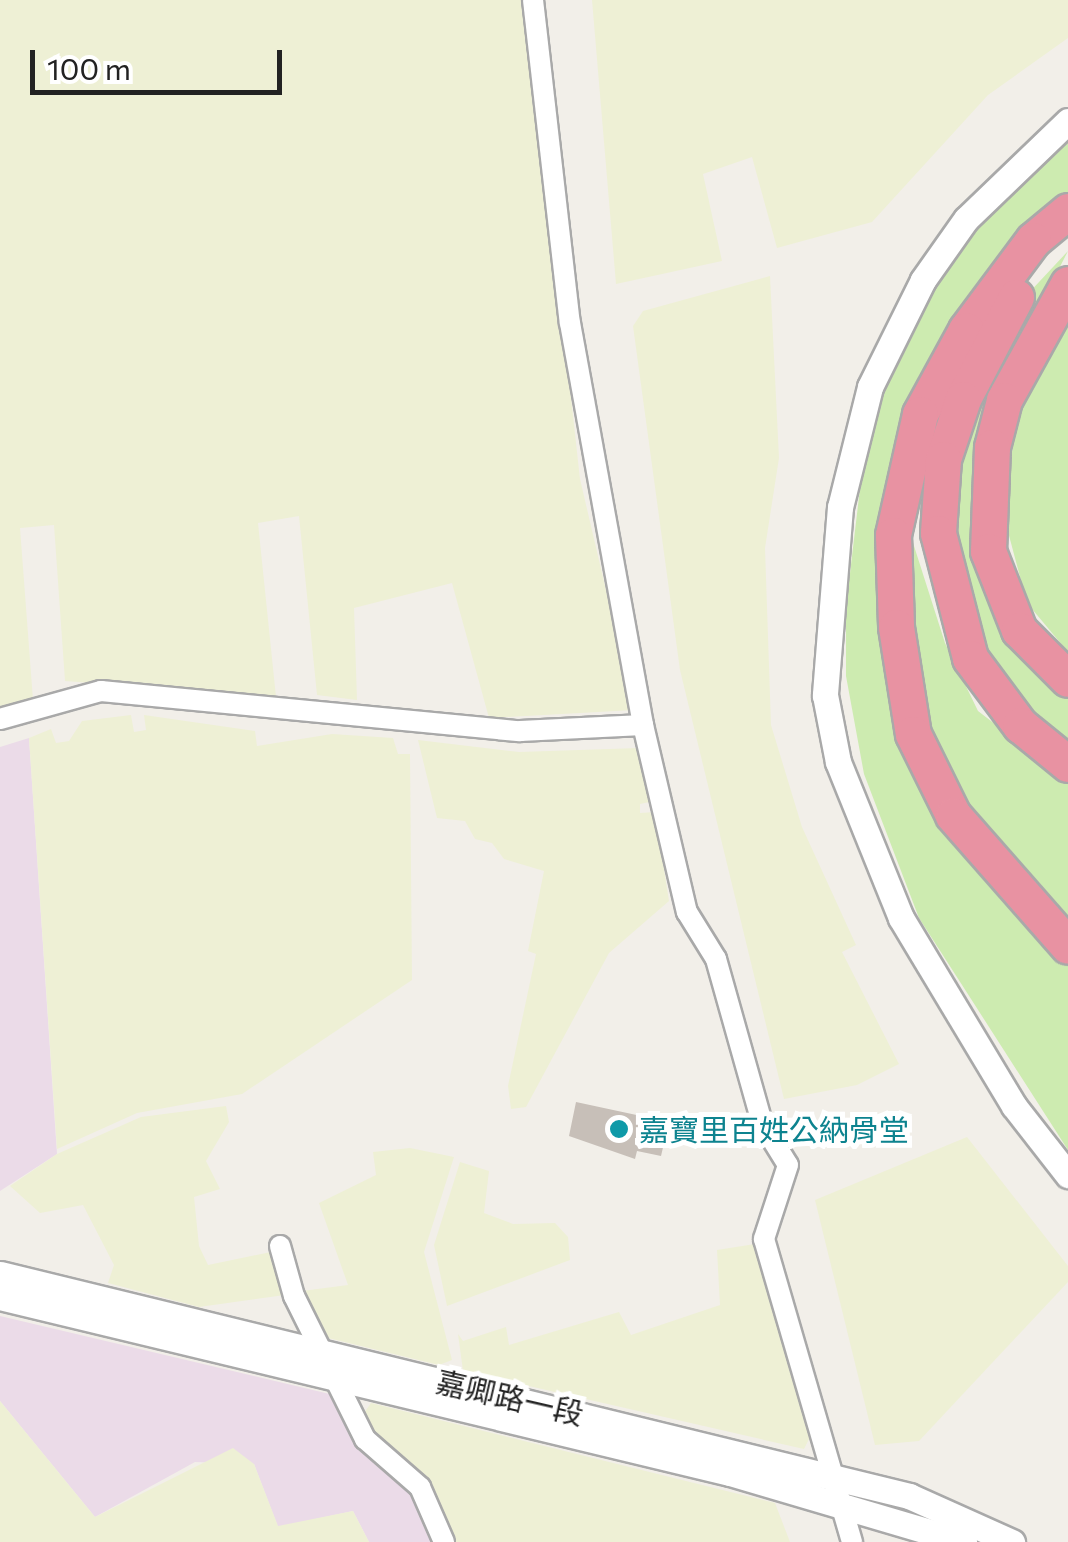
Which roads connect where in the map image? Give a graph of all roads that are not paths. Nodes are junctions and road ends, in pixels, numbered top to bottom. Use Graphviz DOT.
graph roads {
  1 [pos="533,0"];
  2 [pos="1068,122"];
  3 [pos="1068,211"];
  4 [pos="1068,229"];
  5 [pos="1068,284"];
  6 [pos="1060,674"];
  7 [pos="0,719"];
  8 [pos="643,725"];
  9 [pos="1068,764"];
  10 [pos="1068,946"];
  11 [pos="1068,1176"];
  12 [pos="280,1246"];
  13 [pos="0,1274"];
  14 [pos="0,1297"];
  15 [pos="319,1352"];
  16 [pos="340,1380"];
  17 [pos="835,1477"];
  18 [pos="846,1508"];
  19 [pos="444,1542"];
  20 [pos="852,1542"];
  21 [pos="964,1542"];
  22 [pos="1012,1542"];
  1 -- 8 [label="street"];
  2 -- 11 [label="street"];
  3 -- 10 [label="highway"];
  4 -- 9 [label="highway"];
  5 -- 6 [label="highway"];
  7 -- 8 [label="street"];
  8 -- 17 [label="street"];
  12 -- 15 [label="street"];
  13 -- 15 [label="street, 嘉卿路一段"];
  14 -- 16 [label="street, 嘉卿路一段"];
  15 -- 16 [label="street"];
  15 -- 17 [label="street, 嘉卿路一段"];
  16 -- 18 [label="street, 嘉卿路一段"];
  16 -- 19 [label="street"];
  17 -- 18 [label="street"];
  17 -- 22 [label="street, 嘉卿路一段"];
  18 -- 20 [label="street"];
  18 -- 21 [label="street, 嘉卿路一段"];
}
